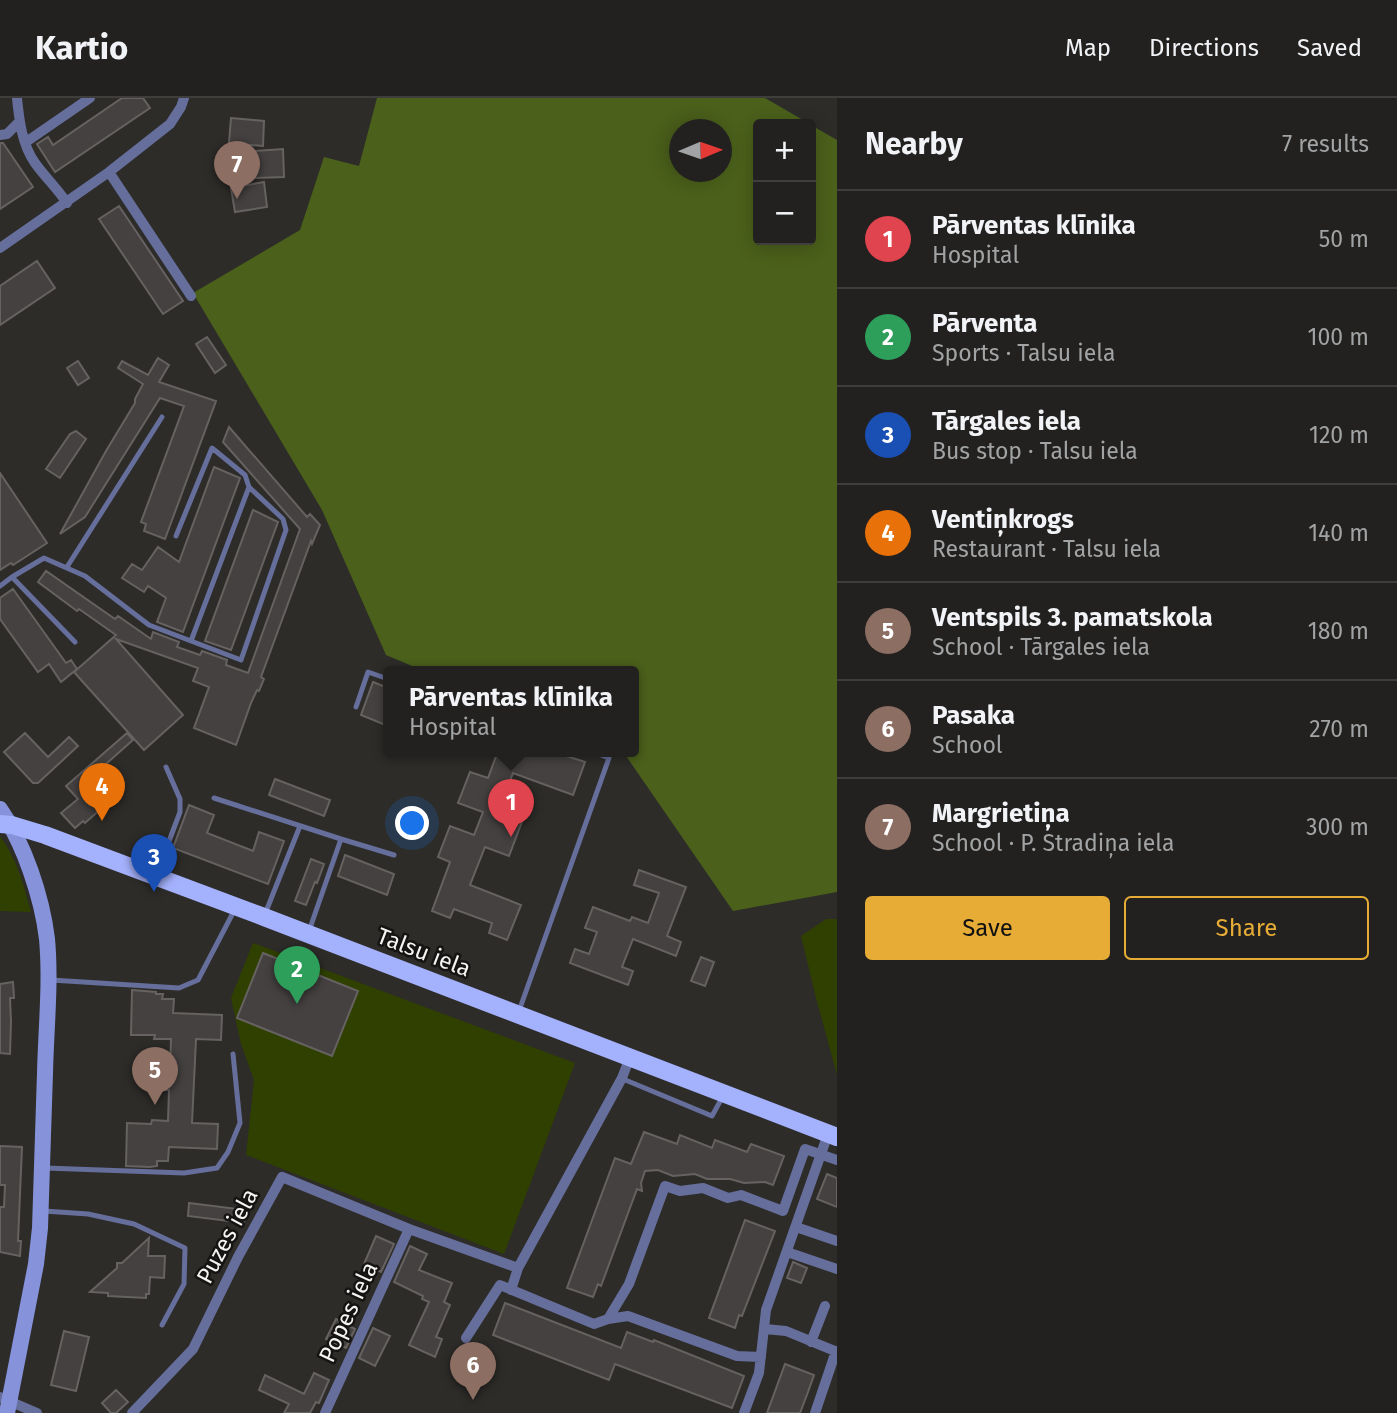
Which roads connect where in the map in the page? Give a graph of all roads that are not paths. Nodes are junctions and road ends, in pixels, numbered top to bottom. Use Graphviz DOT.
graph roads {
  1 [pos="17,98"];
  2 [pos="90,98"];
  3 [pos="184,98"];
  4 [pos="0,121"];
  5 [pos="19,122"];
  6 [pos="4,134"];
  7 [pos="26,142"];
  8 [pos="109,172"];
  9 [pos="67,203"];
  10 [pos="0,248"];
  11 [pos="191,296"];
  12 [pos="162,417"];
  13 [pos="248,487"];
  14 [pos="176,536"];
  15 [pos="67,568"];
  16 [pos="12,577"];
  17 [pos="0,586"];
  18 [pos="191,641"];
  19 [pos="75,642"];
  20 [pos="383,677"];
  21 [pos="356,707"];
  22 [pos="606,757"];
  23 [pos="166,767"];
  24 [pos="214,798"];
  25 [pos="0,809"];
  26 [pos="6,824"];
  27 [pos="300,826"];
  28 [pos="341,839"];
  29 [pos="394,855"];
  30 [pos="156,876"];
  31 [pos="236,906"];
  32 [pos="264,917"];
  33 [pos="307,934"];
  34 [pos="48,980"];
  35 [pos="519,1014"];
  36 [pos="233,1054"];
  37 [pos="630,1057"];
  38 [pos="622,1078"];
  39 [pos="724,1093"];
  40 [pos="833,1135"];
  41 [pos="821,1154"];
  42 [pos="837,1160"];
  43 [pos="42,1167"];
  44 [pos="41,1210"];
  45 [pos="783,1211"];
  46 [pos="797,1222"];
  47 [pos="410,1229"];
  48 [pos="837,1241"];
  49 [pos="787,1252"];
  50 [pos="517,1268"];
  51 [pos="837,1269"];
  52 [pos="511,1290"];
  53 [pos="825,1306"];
  54 [pos="608,1319"];
  55 [pos="162,1325"];
  56 [pos="765,1329"];
  57 [pos="466,1338"];
  58 [pos="811,1342"];
  59 [pos="836,1352"];
  60 [pos="761,1357"];
  61 [pos="5,1404"];
  62 [pos="37,1413"];
  63 [pos="132,1413"];
  64 [pos="325,1413"];
  65 [pos="744,1413"];
  66 [pos="816,1413"];
  1 -- 5 [label="street"];
  2 -- 7 [label="street"];
  3 -- 8 [label="street"];
  4 -- 6 [label="street"];
  5 -- 6 [label="street"];
  5 -- 7 [label="street"];
  7 -- 9 [label="street"];
  8 -- 9 [label="street"];
  8 -- 11 [label="street"];
  9 -- 10 [label="street"];
  12 -- 15 [label="lane"];
  13 -- 14 [label="lane"];
  13 -- 18 [label="lane"];
  13 -- 18 [label="lane"];
  15 -- 16 [label="lane"];
  15 -- 18 [label="lane"];
  16 -- 17 [label="lane"];
  16 -- 19 [label="lane"];
  20 -- 21 [label="lane"];
  22 -- 35 [label="lane"];
  23 -- 30 [label="lane"];
  24 -- 27 [label="lane"];
  25 -- 26 [label="street"];
  26 -- 30 [label="main road, Talsu iela"];
  26 -- 34 [label="street"];
  27 -- 28 [label="lane"];
  27 -- 32 [label="lane"];
  28 -- 29 [label="lane"];
  28 -- 33 [label="lane"];
  30 -- 31 [label="main road, Talsu iela"];
  31 -- 32 [label="main road, Talsu iela"];
  31 -- 34 [label="lane"];
  32 -- 33 [label="main road, Talsu iela"];
  33 -- 35 [label="main road, Talsu iela"];
  34 -- 43 [label="street"];
  35 -- 37 [label="main road, Talsu iela"];
  36 -- 43 [label="lane"];
  37 -- 38 [label="street"];
  37 -- 39 [label="main road, Talsu iela"];
  38 -- 39 [label="lane"];
  38 -- 50 [label="street"];
  39 -- 40 [label="main road, Talsu iela"];
  40 -- 41 [label="street"];
  41 -- 42 [label="street"];
  41 -- 45 [label="street"];
  41 -- 46 [label="street"];
  43 -- 44 [label="street"];
  44 -- 55 [label="lane"];
  44 -- 61 [label="street"];
  45 -- 46 [label="street"];
  45 -- 54 [label="street"];
  46 -- 48 [label="street"];
  46 -- 49 [label="street"];
  47 -- 50 [label="street, Puzes iela"];
  47 -- 63 [label="street, Puzes iela"];
  47 -- 64 [label="street, Popes iela"];
  49 -- 51 [label="street"];
  49 -- 56 [label="street"];
  50 -- 52 [label="street"];
  52 -- 54 [label="street"];
  52 -- 57 [label="street"];
  53 -- 58 [label="street"];
  54 -- 60 [label="street"];
  56 -- 58 [label="street"];
  56 -- 60 [label="street"];
  58 -- 59 [label="street"];
  59 -- 66 [label="street"];
  60 -- 65 [label="street"];
  61 -- 62 [label="street"];
}
